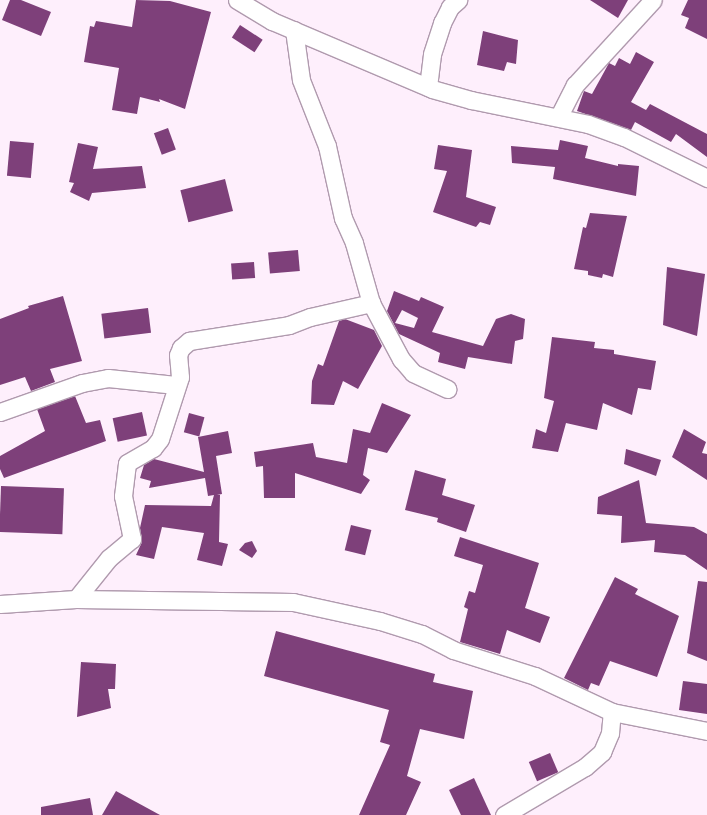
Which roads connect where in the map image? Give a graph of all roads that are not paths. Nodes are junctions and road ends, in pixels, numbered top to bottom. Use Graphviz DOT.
graph roads {
  1 [pos="237,0"];
  2 [pos="458,0"];
  3 [pos="654,0"];
  4 [pos="294,30"];
  5 [pos="428,87"];
  6 [pos="559,116"];
  7 [pos="707,178"];
  8 [pos="371,303"];
  9 [pos="176,385"];
  10 [pos="447,389"];
  11 [pos="0,412"];
  12 [pos="76,599"];
  13 [pos="0,604"];
  14 [pos="612,712"];
  15 [pos="707,731"];
  16 [pos="504,815"];
  1 -- 4 [label="street"];
  2 -- 5 [label="street"];
  3 -- 6 [label="street"];
  4 -- 5 [label="street"];
  4 -- 8 [label="street"];
  5 -- 6 [label="street"];
  6 -- 7 [label="street"];
  8 -- 9 [label="street"];
  8 -- 10 [label="street"];
  9 -- 11 [label="street"];
  9 -- 12 [label="street"];
  12 -- 13 [label="street"];
  12 -- 14 [label="street"];
  14 -- 15 [label="street"];
  14 -- 16 [label="street"];
}
